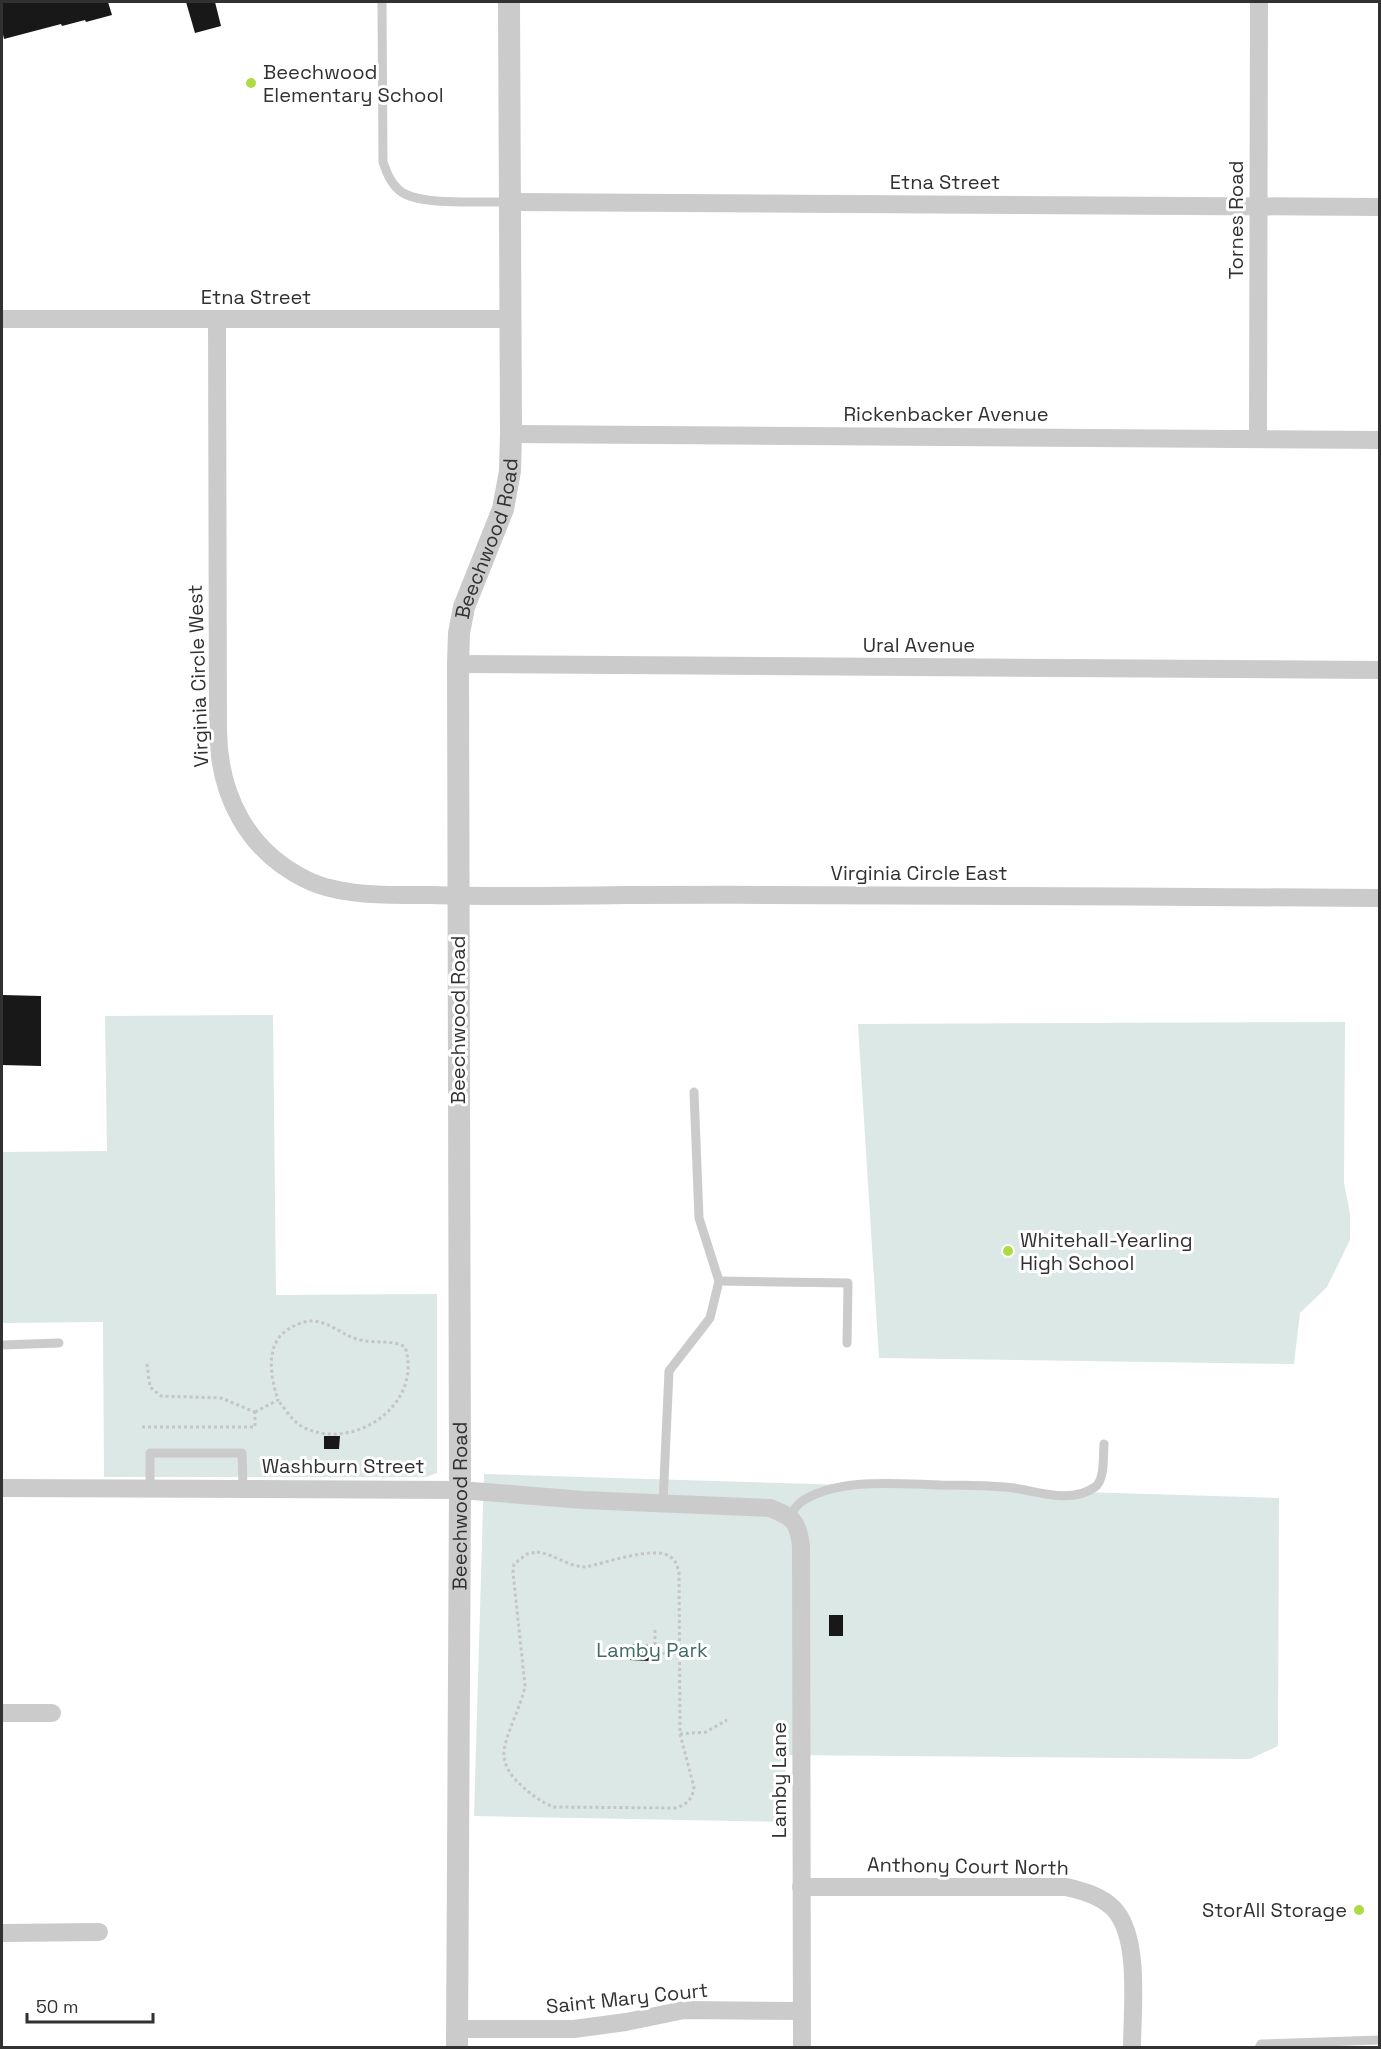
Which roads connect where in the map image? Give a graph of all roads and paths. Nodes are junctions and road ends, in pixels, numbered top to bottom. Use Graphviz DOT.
graph roads {
  1 [pos="382,2"];
  2 [pos="509,2"];
  3 [pos="1259,2"];
  4 [pos="510,202"];
  5 [pos="1259,206"];
  6 [pos="1380,207"];
  7 [pos="2,319"];
  8 [pos="510,319"];
  9 [pos="217,320"];
  10 [pos="511,434"];
  11 [pos="1258,438"];
  12 [pos="1380,440"];
  13 [pos="458,664"];
  14 [pos="1380,670"];
  15 [pos="458,896"];
  16 [pos="1380,898"];
  17 [pos="694,1092"];
  18 [pos="718,1281"];
  19 [pos="58,1343"];
  20 [pos="847,1343"];
  21 [pos="2,1345"];
  22 [pos="147,1364"];
  23 [pos="278,1400"];
  24 [pos="255,1412"];
  25 [pos="142,1427"];
  26 [pos="1104,1444"];
  27 [pos="150,1487"];
  28 [pos="2,1488"];
  29 [pos="243,1488"];
  30 [pos="460,1490"];
  31 [pos="663,1503"];
  32 [pos="790,1516"];
  33 [pos="655,1630"];
  34 [pos="679,1654"];
  35 [pos="709,1654"];
  36 [pos="2,1713"];
  37 [pos="52,1713"];
  38 [pos="727,1720"];
  39 [pos="680,1734"];
  40 [pos="801,1887"];
  41 [pos="99,1932"];
  42 [pos="2,1933"];
  43 [pos="802,2011"];
  44 [pos="457,2038"];
  45 [pos="1380,2040"];
  46 [pos="1350,2044"];
  47 [pos="1300,2045"];
  48 [pos="802,2048"];
  49 [pos="1132,2048"];
  50 [pos="1259,2048"];
  1 -- 4 [label="lane"];
  2 -- 4 [label="street, Beechwood Road"];
  3 -- 5 [label="street, Tornes Road"];
  4 -- 5 [label="street, Etna Street"];
  4 -- 8 [label="street, Beechwood Road"];
  5 -- 6 [label="street, Etna Street"];
  5 -- 11 [label="street, Tornes Road"];
  7 -- 9 [label="street, Etna Street"];
  8 -- 9 [label="street, Etna Street"];
  8 -- 10 [label="street, Beechwood Road"];
  9 -- 15 [label="street, Virginia Circle West"];
  10 -- 11 [label="street, Rickenbacker Avenue"];
  10 -- 13 [label="street, Beechwood Road"];
  11 -- 12 [label="street, Rickenbacker Avenue"];
  13 -- 14 [label="street, Ural Avenue"];
  13 -- 15 [label="street, Beechwood Road"];
  15 -- 16 [label="street, Virginia Circle East"];
  15 -- 30 [label="street, Beechwood Road"];
  17 -- 18 [label="lane"];
  18 -- 20 [label="lane"];
  18 -- 31 [label="lane"];
  19 -- 21 [label="lane"];
  22 -- 24 [label="path"];
  23 -- 23 [label="path"];
  23 -- 24 [label="path"];
  24 -- 25 [label="path"];
  26 -- 32 [label="lane"];
  27 -- 28 [label="street, Washburn Street"];
  27 -- 29 [label="street, Washburn Street"];
  27 -- 29 [label="lane"];
  29 -- 30 [label="street, Washburn Street"];
  30 -- 31 [label="street, Washburn Street"];
  30 -- 44 [label="street, Beechwood Road"];
  31 -- 32 [label="street, Washburn Street"];
  32 -- 40 [label="street, Lamby Lane"];
  33 -- 34 [label="path"];
  34 -- 35 [label="path"];
  34 -- 39 [label="path"];
  34 -- 39 [label="path"];
  36 -- 37 [label="street"];
  38 -- 39 [label="path"];
  40 -- 43 [label="street, Lamby Lane"];
  40 -- 49 [label="street, Anthony Court North"];
  41 -- 42 [label="street"];
  43 -- 44 [label="street, Saint Mary Court"];
  43 -- 48 [label="street, Lamby Lane"];
  45 -- 46 [label="lane"];
  46 -- 47 [label="lane"];
  47 -- 50 [label="lane"];
}
